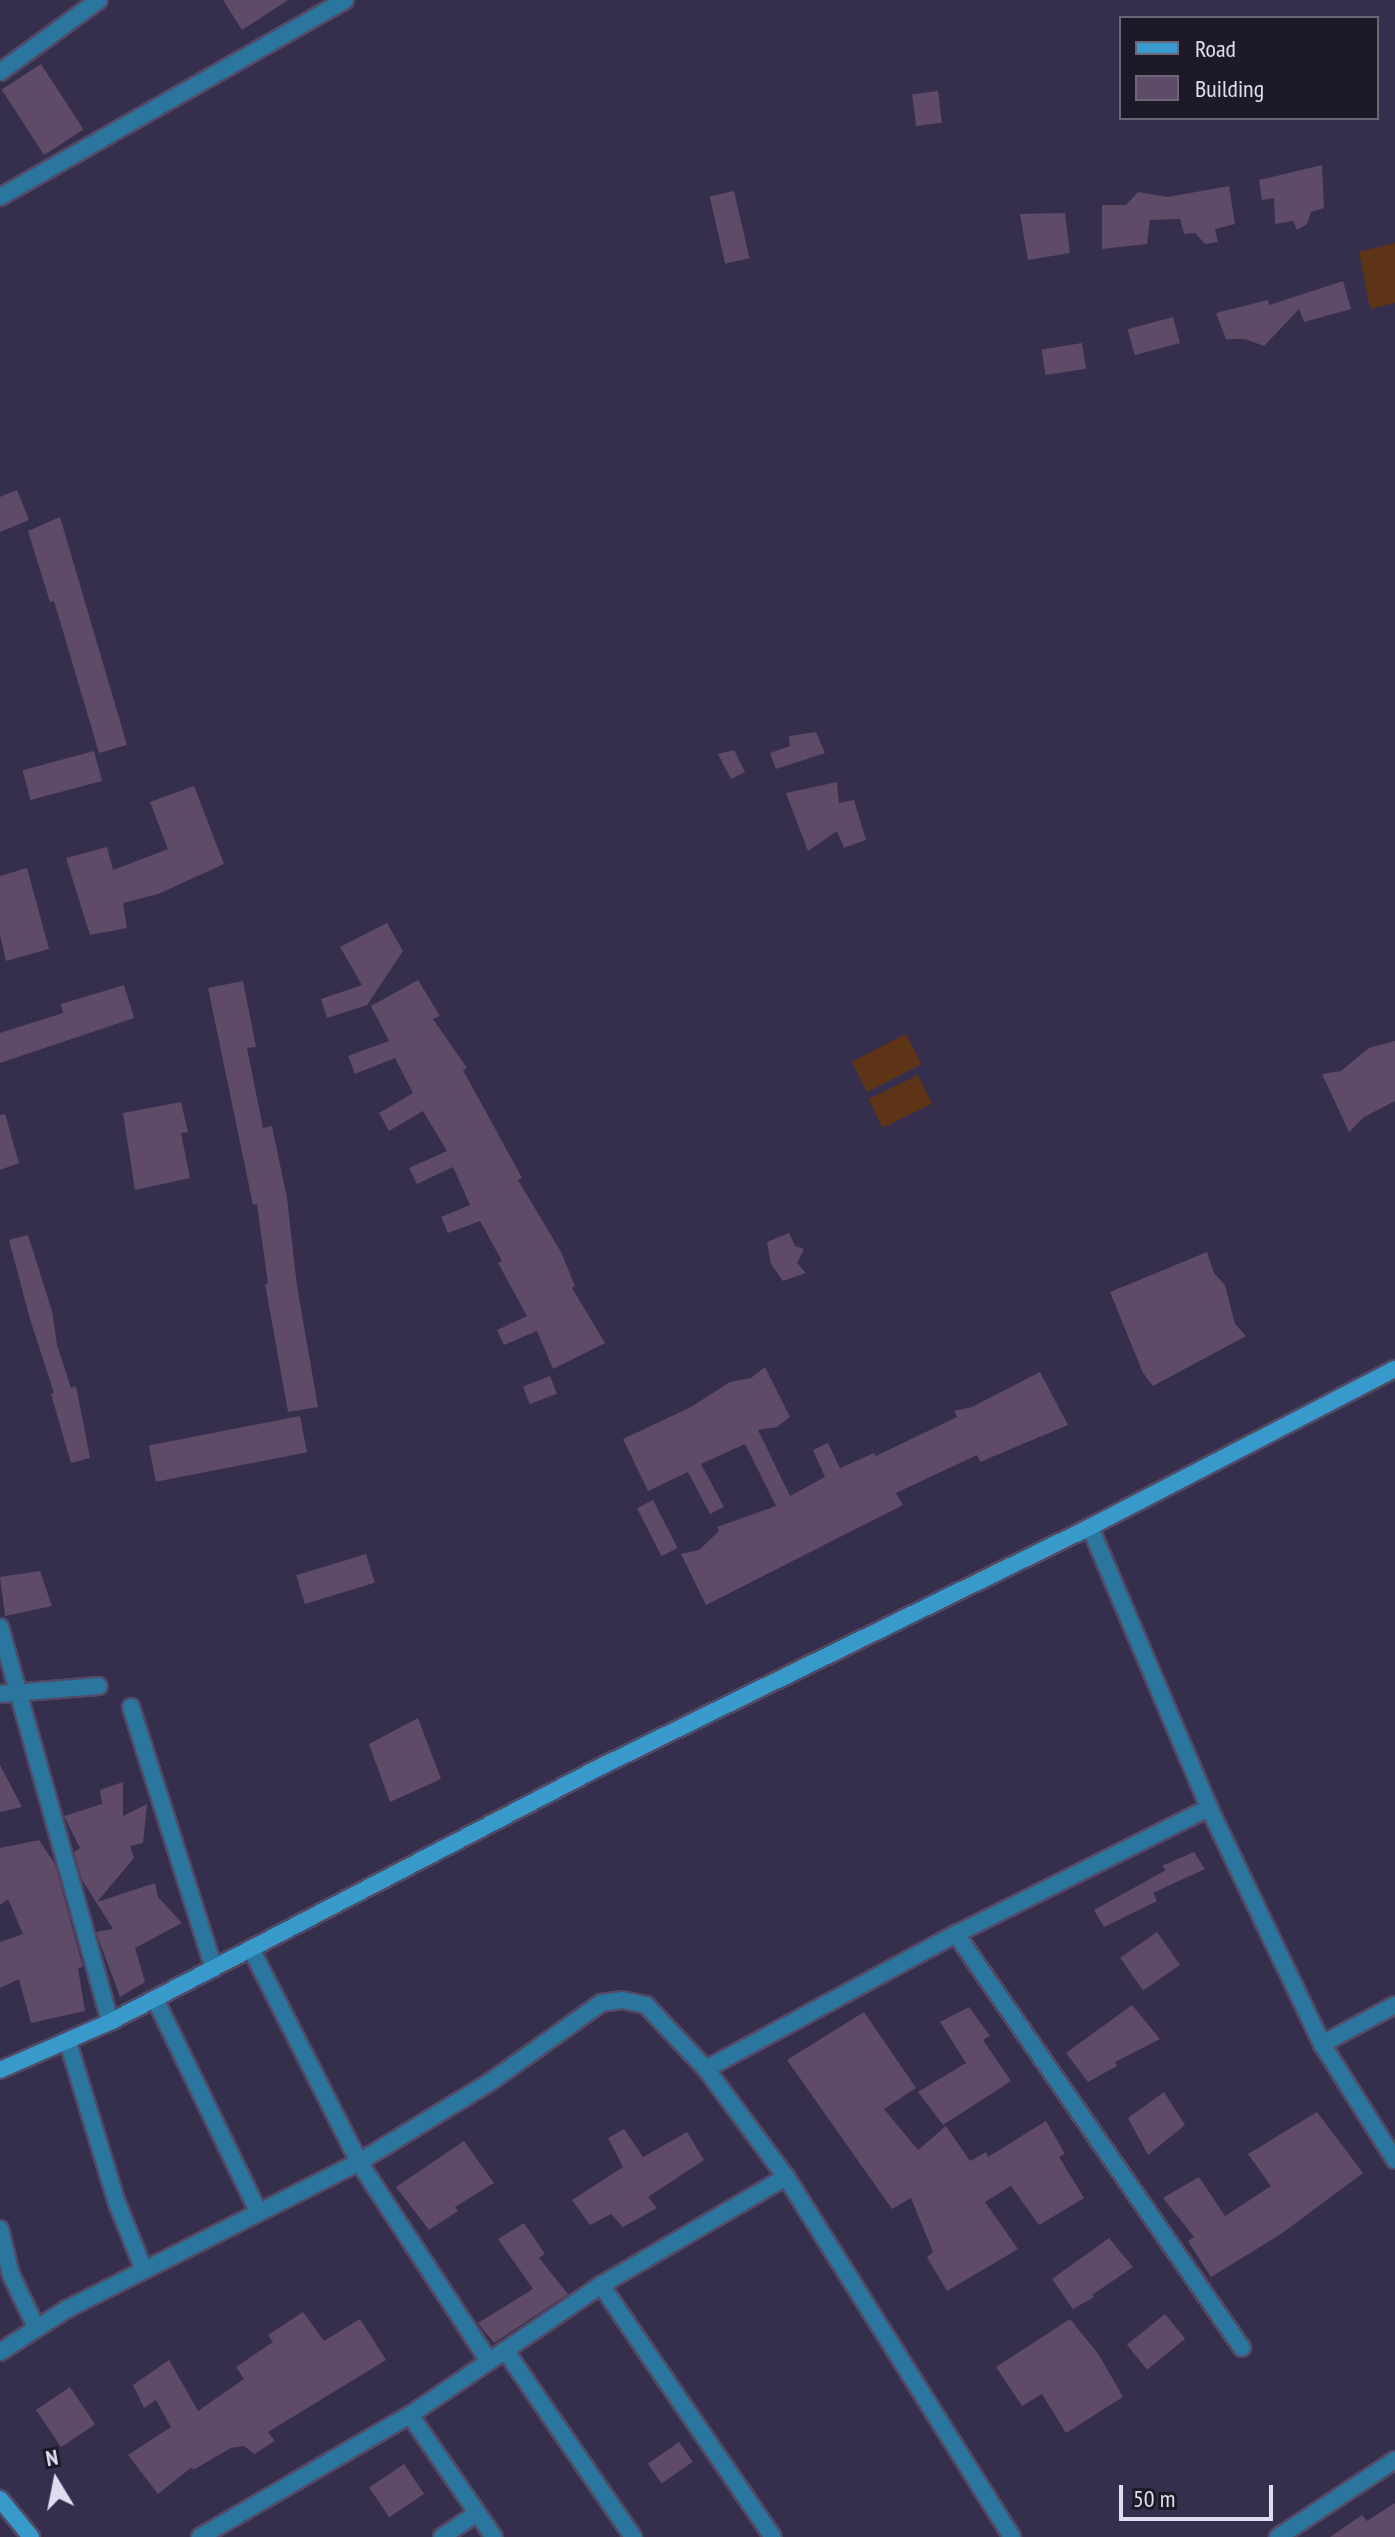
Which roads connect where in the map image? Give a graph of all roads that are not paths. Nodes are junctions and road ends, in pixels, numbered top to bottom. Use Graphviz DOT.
graph roads {
  1 [pos="99,0"];
  2 [pos="345,0"];
  3 [pos="0,72"];
  4 [pos="0,197"];
  5 [pos="1395,1369"];
  6 [pos="1090,1527"];
  7 [pos="0,1627"];
  8 [pos="99,1686"];
  9 [pos="8,1694"];
  10 [pos="131,1707"];
  11 [pos="1209,1808"];
  12 [pos="956,1934"];
  13 [pos="251,1949"];
  14 [pos="214,1968"];
  15 [pos="155,1999"];
  16 [pos="1395,2005"];
  17 [pos="110,2022"];
  18 [pos="68,2042"];
  19 [pos="1322,2044"];
  20 [pos="706,2069"];
  21 [pos="0,2070"];
  22 [pos="1395,2160"];
  23 [pos="359,2162"];
  24 [pos="786,2177"];
  25 [pos="258,2211"];
  26 [pos="0,2229"];
  27 [pos="144,2270"];
  28 [pos="601,2285"];
  29 [pos="36,2327"];
  30 [pos="1242,2348"];
  31 [pos="505,2350"];
  32 [pos="0,2352"];
  33 [pos="488,2360"];
  34 [pos="410,2415"];
  35 [pos="1395,2460"];
  36 [pos="0,2499"];
  37 [pos="477,2513"];
  38 [pos="31,2537"];
  39 [pos="200,2537"];
  40 [pos="442,2537"];
  41 [pos="494,2537"];
  42 [pos="633,2537"];
  43 [pos="773,2537"];
  44 [pos="1012,2537"];
  45 [pos="1278,2537"];
  1 -- 3 [label="street"];
  2 -- 4 [label="street"];
  5 -- 6 [label="street"];
  6 -- 11 [label="street"];
  6 -- 13 [label="street"];
  7 -- 9 [label="street"];
  8 -- 9 [label="street"];
  9 -- 17 [label="street"];
  10 -- 14 [label="street"];
  11 -- 12 [label="street"];
  11 -- 19 [label="street"];
  12 -- 20 [label="street"];
  12 -- 30 [label="street"];
  13 -- 14 [label="street"];
  13 -- 23 [label="street"];
  14 -- 15 [label="street"];
  15 -- 17 [label="street"];
  15 -- 25 [label="street"];
  16 -- 19 [label="street"];
  17 -- 18 [label="street"];
  18 -- 21 [label="street"];
  18 -- 27 [label="street"];
  19 -- 22 [label="street"];
  20 -- 23 [label="street"];
  20 -- 24 [label="street"];
  23 -- 25 [label="street"];
  23 -- 33 [label="street"];
  24 -- 28 [label="street"];
  24 -- 44 [label="street"];
  25 -- 27 [label="street"];
  26 -- 29 [label="street"];
  27 -- 29 [label="street"];
  28 -- 31 [label="street"];
  28 -- 43 [label="street"];
  29 -- 32 [label="street"];
  31 -- 33 [label="street"];
  31 -- 42 [label="street"];
  33 -- 34 [label="street"];
  34 -- 37 [label="street"];
  34 -- 39 [label="street"];
  35 -- 45 [label="street"];
  36 -- 38 [label="street"];
  37 -- 40 [label="street"];
  37 -- 41 [label="street"];
}
